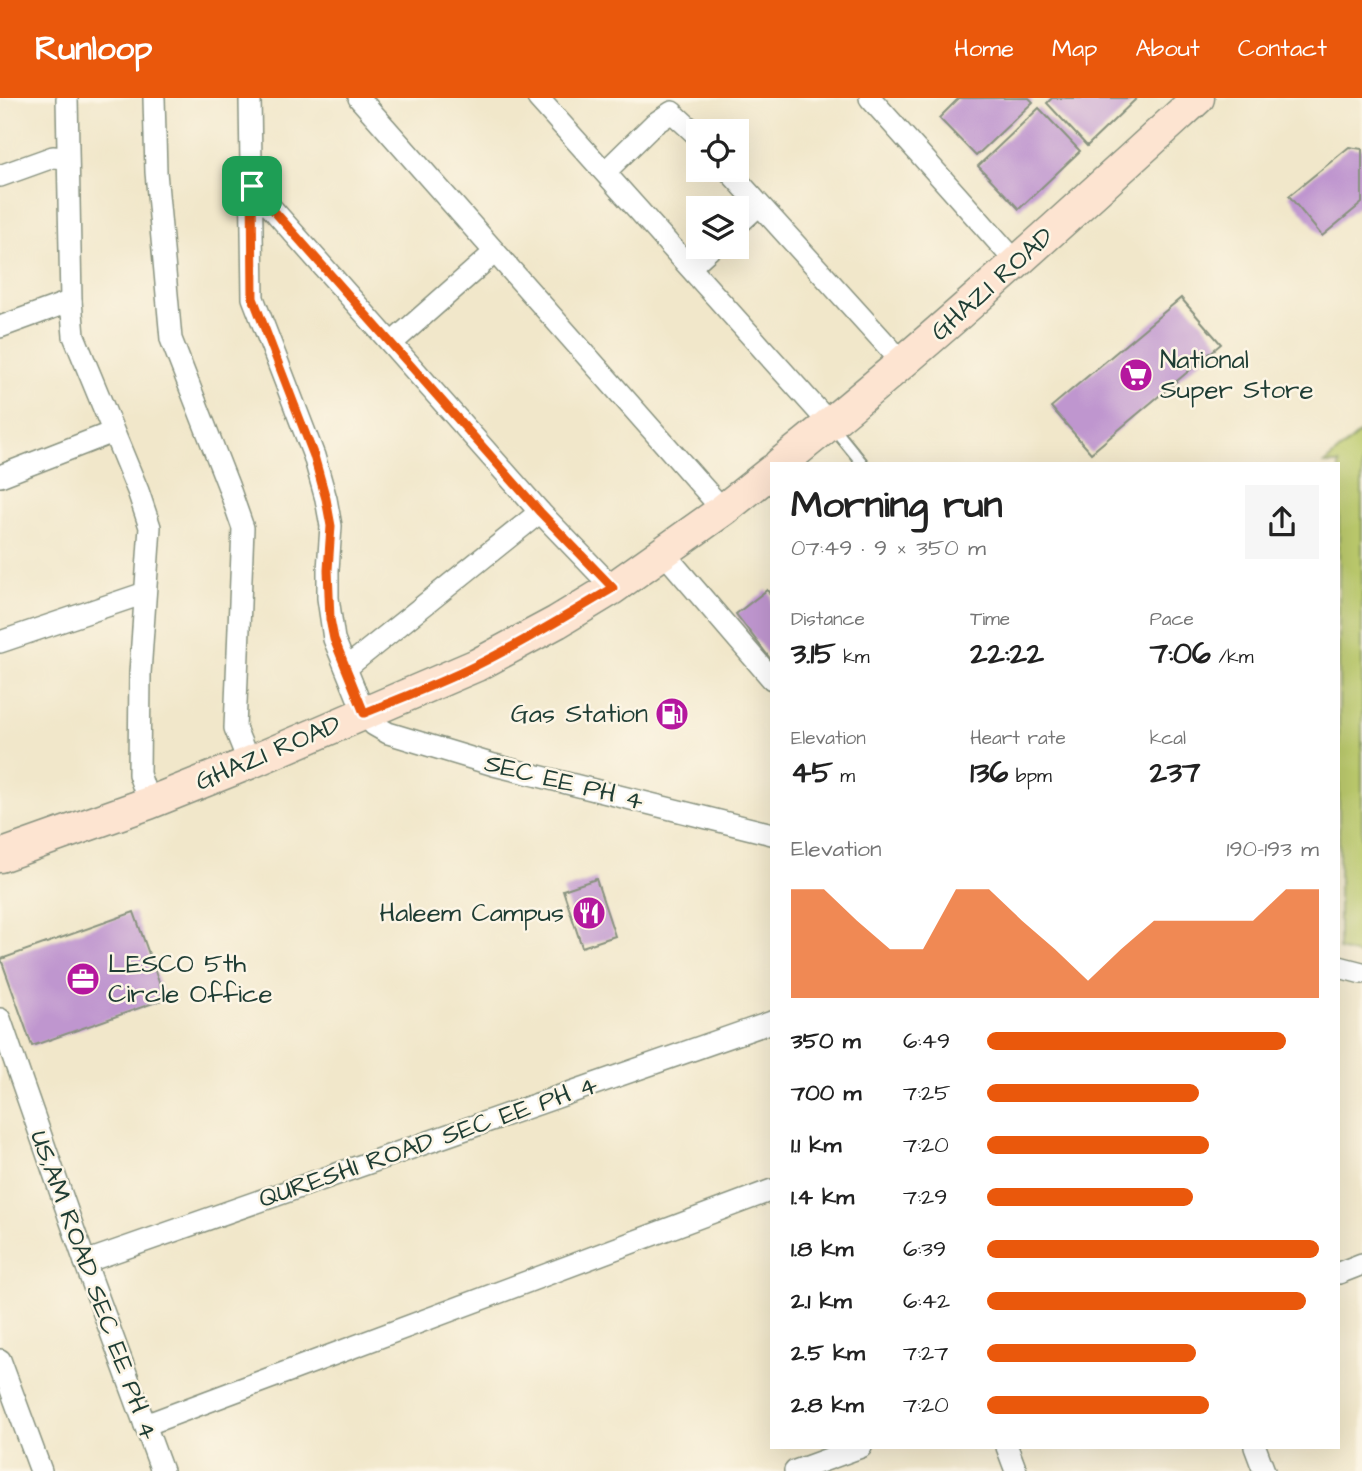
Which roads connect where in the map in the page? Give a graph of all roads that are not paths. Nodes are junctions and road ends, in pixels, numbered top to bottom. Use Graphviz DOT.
graph roads {
  1 [pos="67,98"];
  2 [pos="154,98"];
  3 [pos="250,98"];
  4 [pos="359,98"];
  5 [pos="538,98"];
  6 [pos="870,98"];
  7 [pos="1198,98"];
  8 [pos="666,105"];
  9 [pos="686,124"];
  10 [pos="67,158"];
  11 [pos="605,172"];
  12 [pos="0,176"];
  13 [pos="739,182"];
  14 [pos="252,186"];
  15 [pos="759,205"];
  16 [pos="749,214"];
  17 [pos="495,253"];
  18 [pos="699,259"];
  19 [pos="1017,263"];
  20 [pos="690,267"];
  21 [pos="71,301"];
  22 [pos="0,327"];
  23 [pos="392,344"];
  24 [pos="902,363"];
  25 [pos="830,424"];
  26 [pos="113,432"];
  27 [pos="782,462"];
  28 [pos="861,462"];
  29 [pos="770,473"];
  30 [pos="0,476"];
  31 [pos="723,510"];
  32 [pos="540,512"];
  33 [pos="663,552"];
  34 [pos="613,588"];
  35 [pos="145,593"];
  36 [pos="0,642"];
  37 [pos="346,668"];
  38 [pos="770,677"];
  39 [pos="364,713"];
  40 [pos="249,763"];
  41 [pos="149,803"];
  42 [pos="770,834"];
  43 [pos="0,856"];
  44 [pos="1340,967"];
  45 [pos="1362,974"];
  46 [pos="0,1019"];
  47 [pos="770,1023"];
  48 [pos="770,1191"];
  49 [pos="85,1262"];
  50 [pos="1362,1264"];
  51 [pos="1340,1273"];
  52 [pos="0,1360"];
  53 [pos="145,1425"];
  54 [pos="856,1449"];
  55 [pos="1008,1449"];
  56 [pos="1256,1449"];
  57 [pos="41,1471"];
  58 [pos="162,1471"];
  59 [pos="795,1471"];
  60 [pos="1016,1471"];
  61 [pos="1264,1471"];
  1 -- 10 [label="street"];
  2 -- 40 [label="street"];
  3 -- 14 [label="street"];
  4 -- 17 [label="street"];
  5 -- 11 [label="street"];
  6 -- 19 [label="street"];
  7 -- 19 [label="main road, GHAZI ROAD"];
  8 -- 9 [label="street"];
  8 -- 11 [label="street"];
  10 -- 12 [label="street"];
  10 -- 21 [label="street"];
  11 -- 20 [label="street"];
  13 -- 15 [label="street"];
  14 -- 23 [label="street"];
  14 -- 37 [label="street"];
  15 -- 16 [label="street"];
  15 -- 24 [label="street"];
  17 -- 23 [label="street"];
  17 -- 31 [label="street"];
  18 -- 20 [label="street"];
  19 -- 24 [label="main road, GHAZI ROAD"];
  20 -- 25 [label="street"];
  21 -- 22 [label="street"];
  21 -- 26 [label="street"];
  23 -- 32 [label="street"];
  24 -- 25 [label="main road, GHAZI ROAD"];
  25 -- 27 [label="main road, GHAZI ROAD"];
  25 -- 28 [label="lane"];
  26 -- 30 [label="street"];
  26 -- 35 [label="street"];
  29 -- 31 [label="main road, GHAZI ROAD"];
  31 -- 33 [label="main road, GHAZI ROAD"];
  32 -- 34 [label="street"];
  32 -- 37 [label="street"];
  33 -- 34 [label="main road, GHAZI ROAD"];
  33 -- 38 [label="street"];
  34 -- 39 [label="main road, GHAZI ROAD"];
  35 -- 36 [label="street"];
  35 -- 41 [label="street"];
  37 -- 39 [label="street"];
  39 -- 40 [label="main road, GHAZI ROAD"];
  39 -- 42 [label="street, SEC EE PH 4"];
  40 -- 41 [label="main road, GHAZI ROAD"];
  41 -- 43 [label="main road, GHAZI ROAD"];
  44 -- 45 [label="street"];
  46 -- 49 [label="street, US,AM ROAD SEC EE PH 4"];
  47 -- 49 [label="street, QURESHI ROAD SEC EE PH 4"];
  48 -- 53 [label="street"];
  49 -- 53 [label="street, US,AM ROAD SEC EE PH 4"];
  50 -- 51 [label="street"];
  52 -- 57 [label="street"];
  53 -- 58 [label="street, US,AM ROAD SEC EE PH 4"];
  54 -- 59 [label="street"];
  55 -- 60 [label="street"];
  56 -- 61 [label="street"];
}
